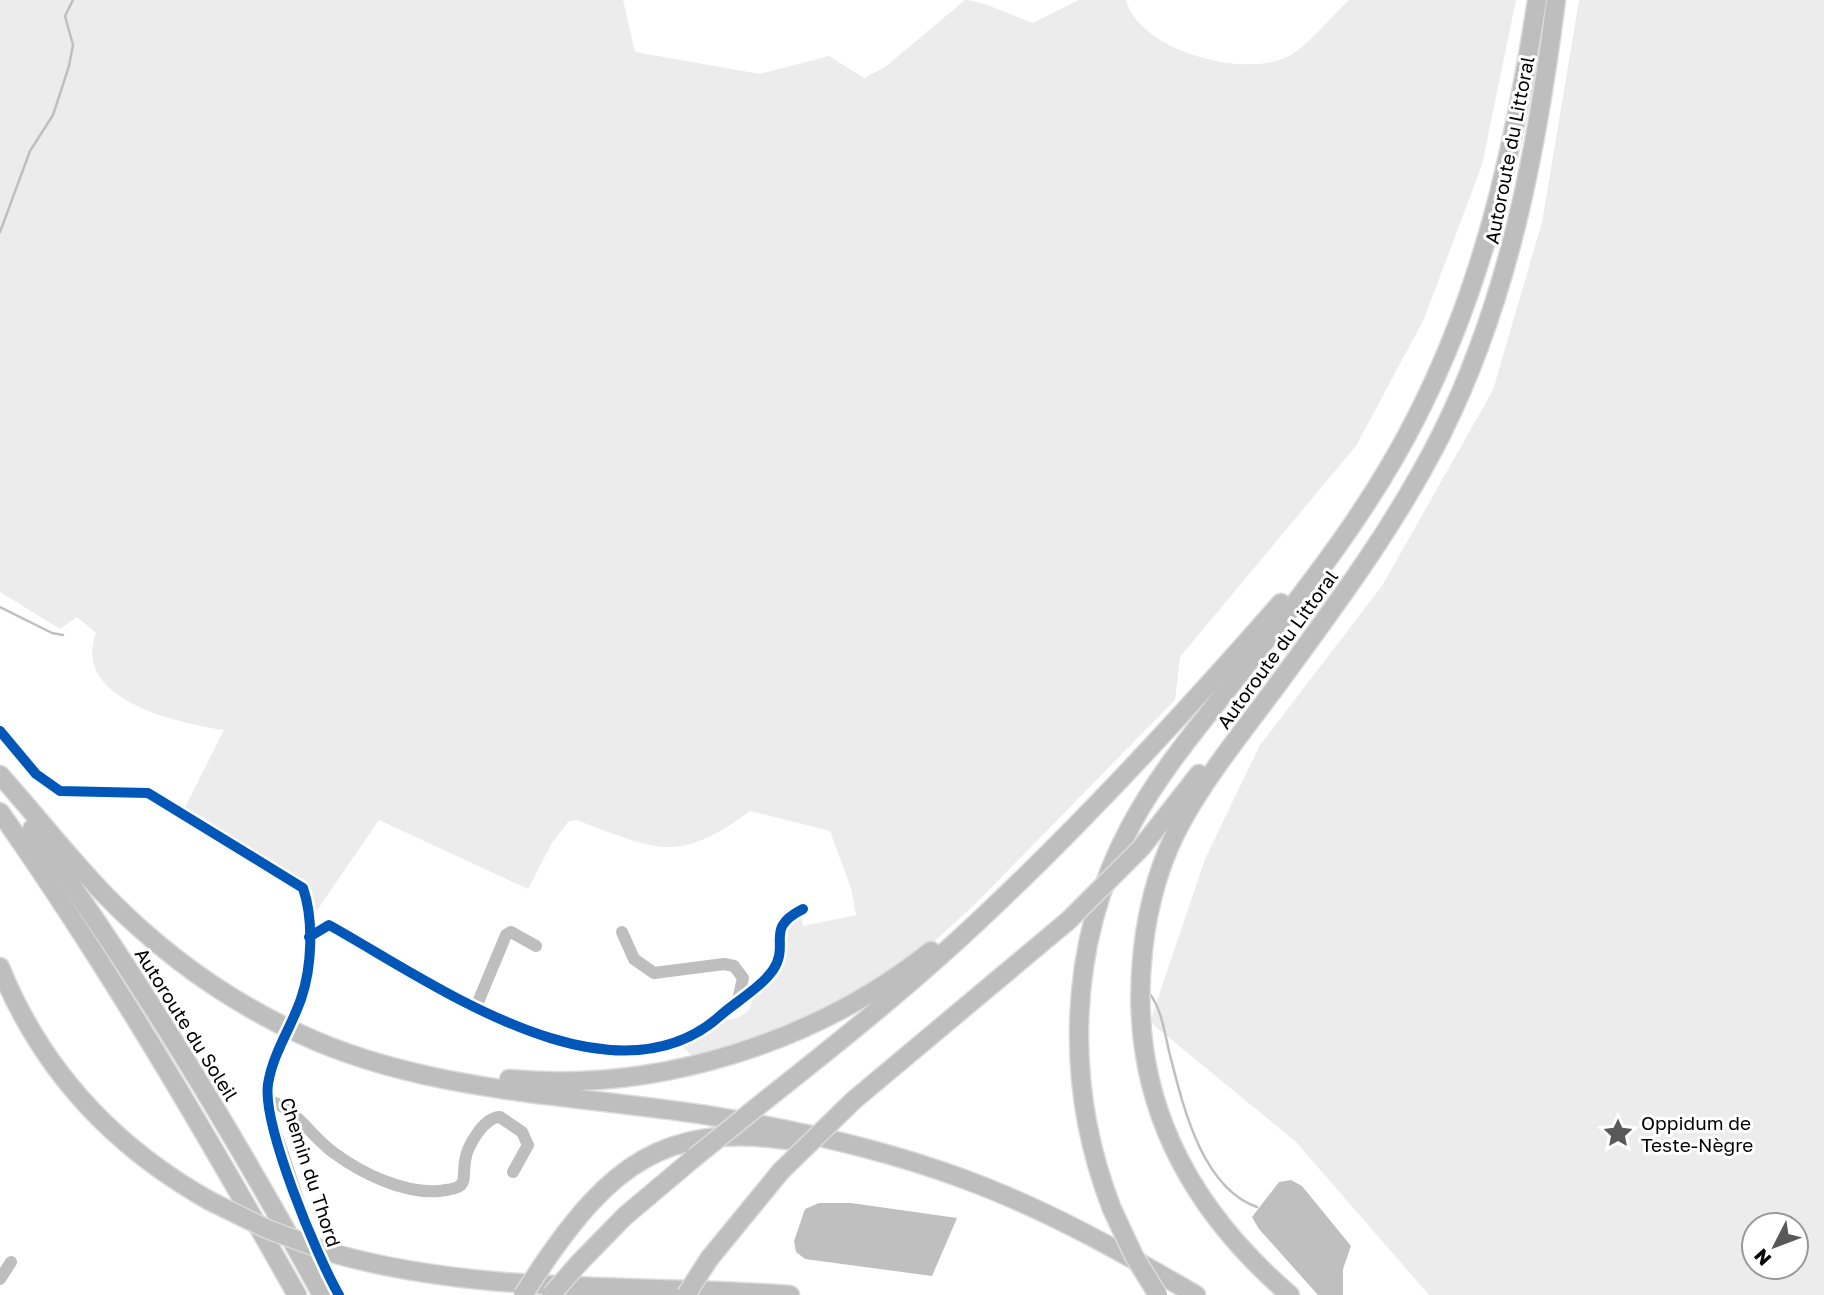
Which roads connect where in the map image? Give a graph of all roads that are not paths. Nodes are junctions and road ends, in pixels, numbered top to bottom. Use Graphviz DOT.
graph roads {
  1 [pos="1537,0"];
  2 [pos="1556,0"];
  3 [pos="1402,502"];
  4 [pos="1349,527"];
  5 [pos="0,731"];
  6 [pos="0,775"];
  7 [pos="0,786"];
  8 [pos="0,812"];
  9 [pos="1027,875"];
  10 [pos="803,909"];
  11 [pos="622,932"];
  12 [pos="309,937"];
  13 [pos="536,946"];
  14 [pos="0,967"];
  15 [pos="738,1000"];
  16 [pos="476,1007"];
  17 [pos="356,1055"];
  18 [pos="267,1100"];
  19 [pos="513,1172"];
  20 [pos="610,1289"];
  21 [pos="297,1295"];
  22 [pos="322,1295"];
  23 [pos="339,1295"];
  24 [pos="523,1295"];
  25 [pos="551,1295"];
  26 [pos="686,1295"];
  27 [pos="790,1295"];
  28 [pos="1158,1295"];
  29 [pos="1195,1295"];
  30 [pos="1290,1295"];
  1 -- 4 [label="highway, Autoroute du Littoral"];
  2 -- 3 [label="highway, Autoroute du Littoral"];
  3 -- 26 [label="highway, bridge"];
  3 -- 30 [label="highway, Autoroute du Littoral"];
  4 -- 9 [label="highway"];
  4 -- 28 [label="highway, Autoroute du Littoral, bridge"];
  5 -- 12 [label="street, Chemin du Thord"];
  6 -- 17 [label="highway"];
  7 -- 22 [label="highway, Autoroute du Soleil"];
  8 -- 21 [label="highway, Autoroute du Soleil"];
  9 -- 17 [label="highway"];
  9 -- 25 [label="highway, bridge"];
  10 -- 15 [label="street"];
  11 -- 15 [label="street"];
  12 -- 16 [label="street"];
  12 -- 18 [label="street, Chemin du Thord, bridge"];
  13 -- 16 [label="street"];
  14 -- 20 [label="highway, bridge"];
  15 -- 16 [label="street"];
  17 -- 29 [label="highway"];
  18 -- 19 [label="street"];
  18 -- 23 [label="street, Chemin du Thord"];
  20 -- 26 [label="highway"];
  20 -- 27 [label="highway"];
  24 -- 29 [label="highway, bridge"];
}
